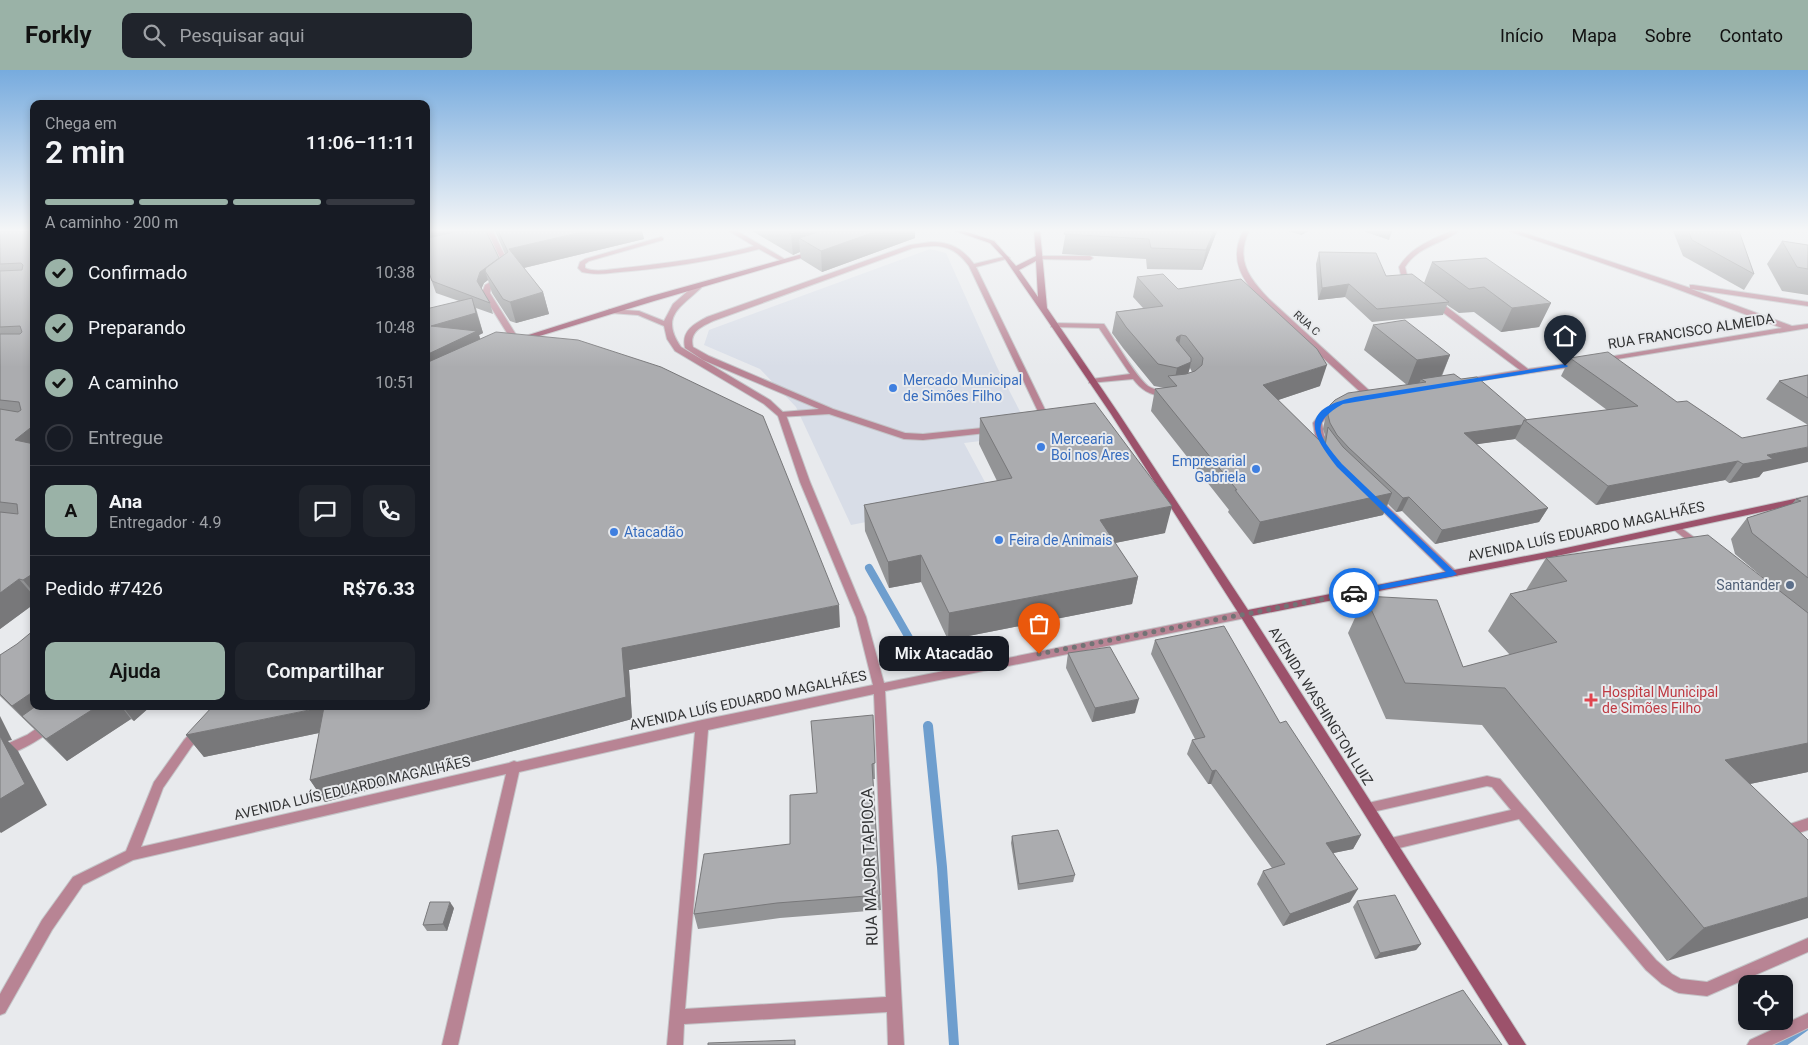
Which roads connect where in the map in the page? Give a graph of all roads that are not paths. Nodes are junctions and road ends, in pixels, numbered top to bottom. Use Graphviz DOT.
graph roads {
  1 [pos="503,276"];
  2 [pos="732,276"];
  3 [pos="828,276"];
  4 [pos="977,276"];
  5 [pos="1019,276"];
  6 [pos="1040,276"];
  7 [pos="1246,276"];
  8 [pos="1406,276"];
  9 [pos="1649,276"];
  10 [pos="1672,284"];
  11 [pos="699,286"];
  12 [pos="1420,291"];
  13 [pos="1428,297"];
  14 [pos="1808,304"];
  15 [pos="1044,310"];
  16 [pos="610,311"];
  17 [pos="668,325"];
  18 [pos="1054,325"];
  19 [pos="1808,326"];
  20 [pos="1792,329"];
  21 [pos="516,341"];
  22 [pos="507,345"];
  23 [pos="1596,361"];
  24 [pos="1586,362"];
  25 [pos="1527,372"];
  26 [pos="1135,376"];
  27 [pos="1092,381"];
  28 [pos="1458,382"];
  29 [pos="1176,392"];
  30 [pos="1379,394"];
  31 [pos="1370,396"];
  32 [pos="1360,398"];
  33 [pos="1350,400"];
  34 [pos="830,411"];
  35 [pos="782,415"];
  36 [pos="1048,423"];
  37 [pos="998,429"];
  38 [pos="1334,459"];
  39 [pos="1368,493"];
  40 [pos="1808,499"];
  41 [pos="1677,528"];
  42 [pos="1708,552"];
  43 [pos="1453,574"];
  44 [pos="1245,614"];
  45 [pos="880,687"];
  46 [pos="61,717"];
  47 [pos="207,724"];
  48 [pos="702,725"];
  49 [pos="0,752"];
  50 [pos="514,766"];
  51 [pos="1368,808"];
  52 [pos="1521,813"];
  53 [pos="1808,824"];
  54 [pos="1391,844"];
  55 [pos="1783,845"];
  56 [pos="131,855"];
  57 [pos="1808,945"];
  58 [pos="893,1004"];
  59 [pos="0,1008"];
  60 [pos="678,1017"];
  61 [pos="1808,1020"];
  62 [pos="450,1045"];
  63 [pos="675,1045"];
  64 [pos="896,1045"];
  65 [pos="1518,1045"];
  66 [pos="1756,1045"];
  1 -- 21 [label="street"];
  2 -- 11 [label="main road"];
  3 -- 34 [label="street"];
  4 -- 36 [label="street"];
  5 -- 15 [label="main road, AVENIDA WASHINGTON LUIZ"];
  6 -- 15 [label="main road, AVENIDA WASHINGTON LUIZ"];
  7 -- 31 [label="street, RUA C"];
  8 -- 12 [label="street"];
  9 -- 10 [label="street"];
  10 -- 14 [label="street"];
  10 -- 20 [label="street"];
  11 -- 16 [label="main road"];
  11 -- 17 [label="street"];
  13 -- 25 [label="street"];
  15 -- 18 [label="main road, AVENIDA WASHINGTON LUIZ"];
  16 -- 17 [label="street"];
  16 -- 21 [label="main road"];
  17 -- 35 [label="street"];
  18 -- 26 [label="street"];
  18 -- 27 [label="main road, AVENIDA WASHINGTON LUIZ"];
  19 -- 20 [label="street, RUA FRANCISCO ALMEIDA"];
  20 -- 23 [label="street, RUA FRANCISCO ALMEIDA"];
  21 -- 22 [label="main road"];
  24 -- 25 [label="street"];
  25 -- 28 [label="street"];
  26 -- 27 [label="street"];
  26 -- 29 [label="street"];
  27 -- 44 [label="main road, AVENIDA WASHINGTON LUIZ"];
  30 -- 31 [label="street"];
  31 -- 32 [label="street"];
  33 -- 38 [label="street"];
  34 -- 35 [label="street"];
  34 -- 37 [label="street"];
  35 -- 45 [label="street, RUA MAJOR TAPIOCA"];
  39 -- 43 [label="street"];
  40 -- 41 [label="main road, AVENIDA LUÍS EDUARDO MAGALHÃES"];
  41 -- 42 [label="street"];
  41 -- 43 [label="main road, AVENIDA LUÍS EDUARDO MAGALHÃES"];
  43 -- 44 [label="main road, AVENIDA LUÍS EDUARDO MAGALHÃES"];
  44 -- 45 [label="street, AVENIDA LUÍS EDUARDO MAGALHÃES"];
  44 -- 51 [label="main road, AVENIDA WASHINGTON LUIZ"];
  45 -- 48 [label="street, AVENIDA LUÍS EDUARDO MAGALHÃES"];
  45 -- 58 [label="street, RUA MAJOR TAPIOCA"];
  46 -- 49 [label="street"];
  47 -- 56 [label="street"];
  48 -- 50 [label="street, AVENIDA LUÍS EDUARDO MAGALHÃES"];
  48 -- 60 [label="street"];
  50 -- 56 [label="street, AVENIDA LUÍS EDUARDO MAGALHÃES"];
  50 -- 62 [label="street"];
  51 -- 52 [label="street"];
  51 -- 54 [label="main road, AVENIDA WASHINGTON LUIZ"];
  52 -- 54 [label="street"];
  52 -- 57 [label="street"];
  53 -- 55 [label="street"];
  54 -- 65 [label="main road, AVENIDA WASHINGTON LUIZ"];
  56 -- 59 [label="street, AVENIDA LUÍS EDUARDO MAGALHÃES"];
  58 -- 60 [label="street"];
  58 -- 64 [label="street, RUA MAJOR TAPIOCA"];
  60 -- 63 [label="street"];
  61 -- 66 [label="street"];
}
